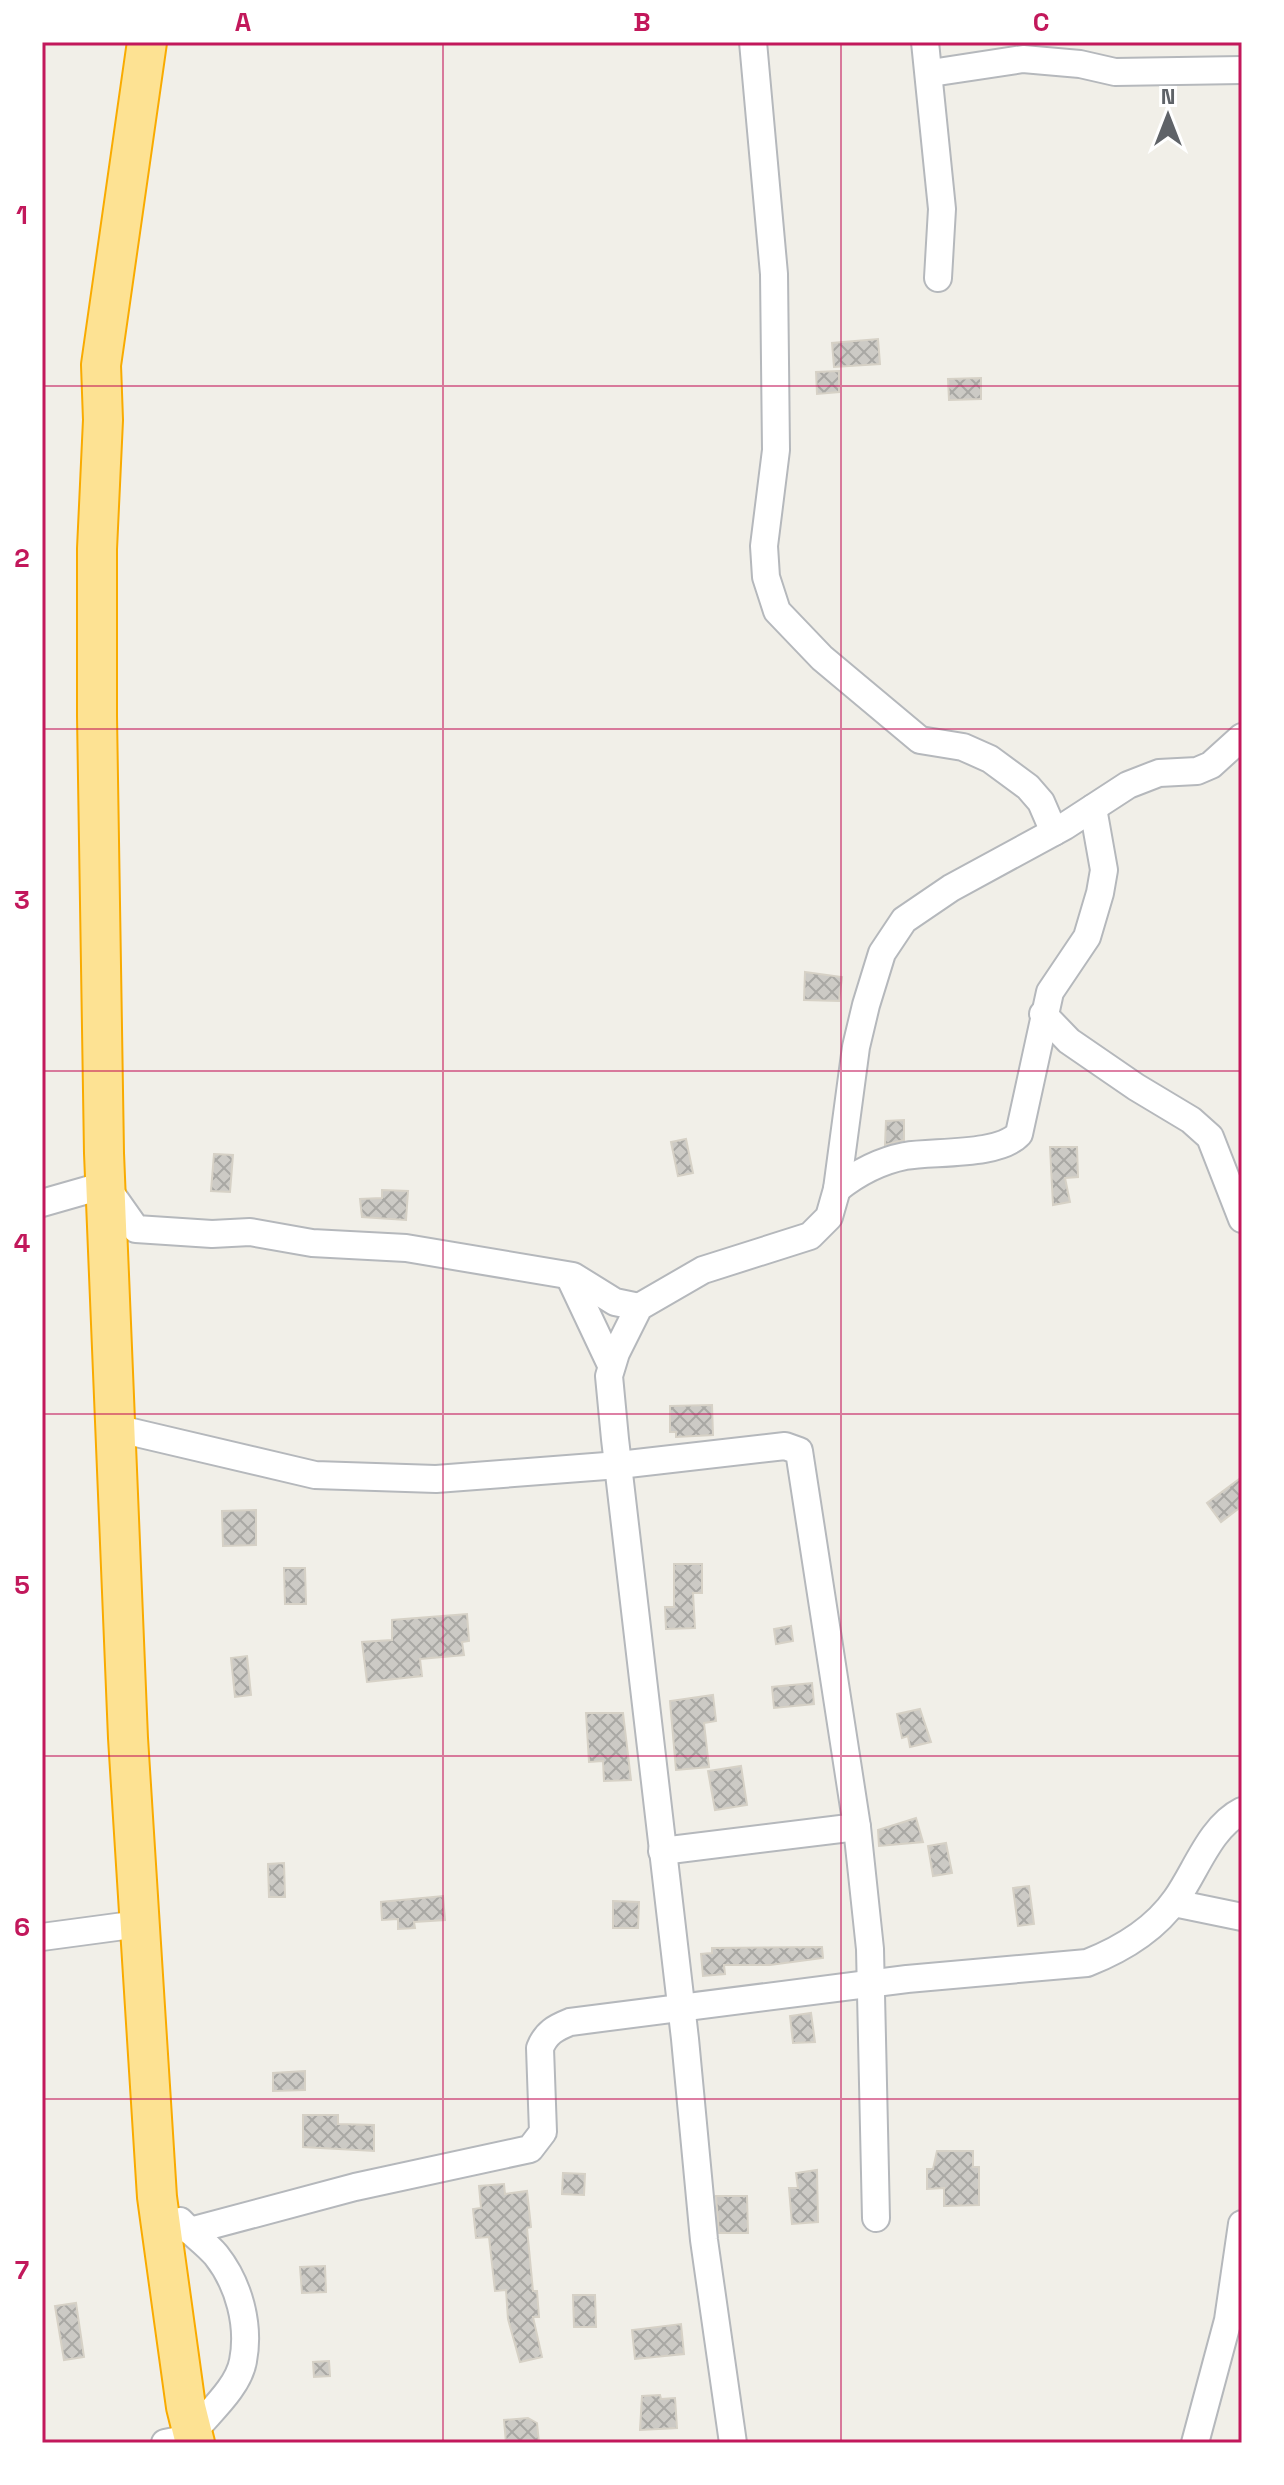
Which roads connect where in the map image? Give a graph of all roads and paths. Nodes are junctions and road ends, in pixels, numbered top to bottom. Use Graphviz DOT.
graph roads {
  1 [pos="147,42"];
  2 [pos="753,42"];
  3 [pos="925,42"];
  4 [pos="1242,70"];
  5 [pos="931,73"];
  6 [pos="938,278"];
  7 [pos="1242,737"];
  8 [pos="1093,808"];
  9 [pos="1054,832"];
  10 [pos="1043,1014"];
  11 [pos="105,1185"];
  12 [pos="837,1189"];
  13 [pos="42,1203"];
  14 [pos="1242,1219"];
  15 [pos="569,1276"];
  16 [pos="639,1307"];
  17 [pos="611,1365"];
  18 [pos="115,1428"];
  19 [pos="619,1465"];
  20 [pos="1242,1811"];
  21 [pos="857,1827"];
  22 [pos="662,1851"];
  23 [pos="1174,1903"];
  24 [pos="1242,1917"];
  25 [pos="139,1924"];
  26 [pos="42,1937"];
  27 [pos="871,1984"];
  28 [pos="681,2010"];
  29 [pos="157,2197"];
  30 [pos="876,2218"];
  31 [pos="1242,2224"];
  32 [pos="190,2231"];
  33 [pos="185,2432"];
  34 [pos="733,2443"];
  35 [pos="1195,2443"];
  1 -- 11 [label="highway"];
  2 -- 9 [label="street"];
  3 -- 5 [label="street"];
  4 -- 5 [label="street"];
  5 -- 6 [label="street"];
  7 -- 8 [label="street"];
  8 -- 9 [label="street"];
  8 -- 10 [label="street"];
  9 -- 12 [label="street"];
  10 -- 12 [label="street"];
  10 -- 14 [label="street"];
  11 -- 13 [label="street"];
  11 -- 15 [label="street"];
  11 -- 18 [label="highway"];
  12 -- 16 [label="street"];
  15 -- 16 [label="street"];
  15 -- 17 [label="street"];
  16 -- 17 [label="street"];
  17 -- 19 [label="street"];
  18 -- 19 [label="street"];
  18 -- 25 [label="highway"];
  19 -- 21 [label="street"];
  19 -- 22 [label="street"];
  20 -- 23 [label="street"];
  21 -- 22 [label="street"];
  21 -- 27 [label="street"];
  22 -- 28 [label="street"];
  23 -- 24 [label="street"];
  23 -- 27 [label="street"];
  25 -- 26 [label="street"];
  25 -- 29 [label="highway"];
  27 -- 28 [label="street"];
  27 -- 30 [label="street"];
  28 -- 32 [label="street"];
  28 -- 34 [label="street"];
  29 -- 32 [label="street"];
  29 -- 33 [label="highway"];
  31 -- 35 [label="street"];
  32 -- 33 [label="street"];
}
